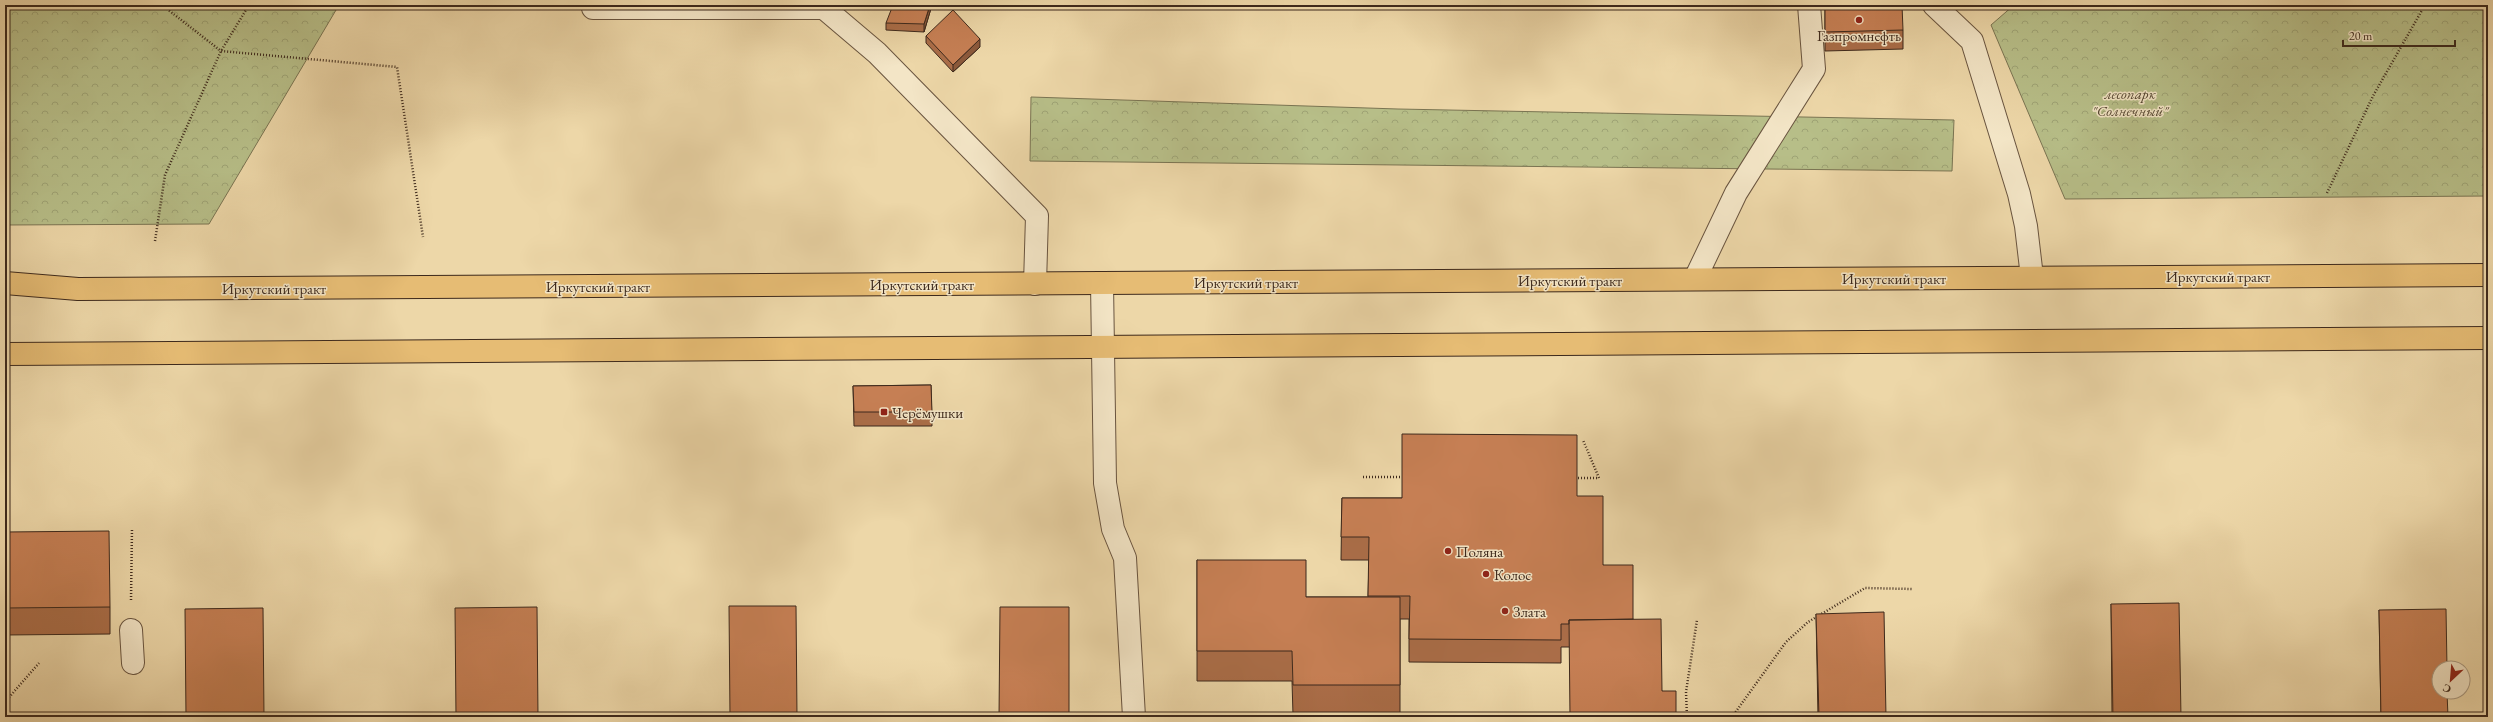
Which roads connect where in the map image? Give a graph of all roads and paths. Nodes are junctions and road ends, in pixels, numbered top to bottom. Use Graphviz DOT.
graph roads {
  1 [pos="162,5"];
  2 [pos="249,5"];
  3 [pos="1808,5"];
  4 [pos="1934,5"];
  5 [pos="2425,5"];
  6 [pos="593,8"];
  7 [pos="221,51"];
  8 [pos="2327,193"];
  9 [pos="422,237"];
  10 [pos="155,241"];
  11 [pos="2488,275"];
  12 [pos="2032,277"];
  13 [pos="1695,280"];
  14 [pos="5,283"];
  15 [pos="1102,283"];
  16 [pos="1035,284"];
  17 [pos="2488,338"];
  18 [pos="1102,346"];
  19 [pos="5,354"];
  20 [pos="1583,440"];
  21 [pos="1363,477"];
  22 [pos="1410,477"];
  23 [pos="1568,478"];
  24 [pos="132,528"];
  25 [pos="1912,589"];
  26 [pos="1697,620"];
  27 [pos="131,630"];
  28 [pos="2485,655"];
  29 [pos="2488,660"];
  30 [pos="39,663"];
  31 [pos="133,663"];
  32 [pos="5,702"];
  33 [pos="1134,717"];
  34 [pos="1687,717"];
  35 [pos="1732,717"];
  1 -- 7 [label="path"];
  2 -- 7 [label="path"];
  3 -- 13 [label="lane"];
  4 -- 12 [label="lane"];
  5 -- 8 [label="path"];
  6 -- 16 [label="lane"];
  7 -- 9 [label="path"];
  7 -- 10 [label="path"];
  11 -- 12 [label="main road, Иркутский тракт"];
  12 -- 13 [label="main road, Иркутский тракт"];
  13 -- 15 [label="main road, Иркутский тракт"];
  14 -- 16 [label="main road, Иркутский тракт"];
  15 -- 16 [label="main road, Иркутский тракт"];
  15 -- 18 [label="lane"];
  17 -- 18 [label="main road"];
  18 -- 19 [label="main road"];
  18 -- 33 [label="lane"];
  20 -- 23 [label="path"];
  21 -- 22 [label="path"];
  24 -- 27 [label="path"];
  25 -- 35 [label="path"];
  26 -- 34 [label="path"];
  27 -- 31 [label="lane"];
  28 -- 29 [label="path"];
  30 -- 32 [label="path"];
}
